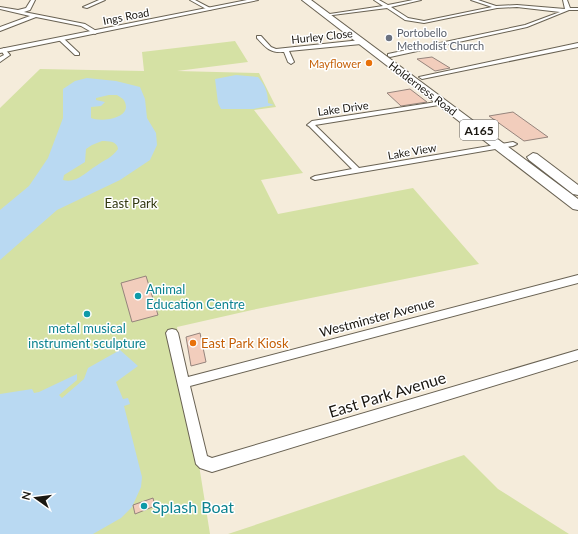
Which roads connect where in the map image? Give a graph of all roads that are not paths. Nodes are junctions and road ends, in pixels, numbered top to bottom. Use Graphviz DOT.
graph roads {
  1 [pos="33,0"];
  2 [pos="103,0"];
  3 [pos="192,0"];
  4 [pos="255,0"];
  5 [pos="306,0"];
  6 [pos="315,0"];
  7 [pos="376,0"];
  8 [pos="419,0"];
  9 [pos="473,0"];
  10 [pos="516,0"];
  11 [pos="565,0"];
  12 [pos="387,6"];
  13 [pos="517,6"];
  14 [pos="85,7"];
  15 [pos="498,7"];
  16 [pos="0,8"];
  17 [pos="210,9"];
  18 [pos="578,9"];
  19 [pos="567,10"];
  20 [pos="18,12"];
  21 [pos="328,13"];
  22 [pos="36,15"];
  23 [pos="0,29"];
  24 [pos="95,32"];
  25 [pos="259,37"];
  26 [pos="60,39"];
  27 [pos="361,42"];
  28 [pos="578,45"];
  29 [pos="2,50"];
  30 [pos="286,51"];
  31 [pos="77,54"];
  32 [pos="390,55"];
  33 [pos="0,60"];
  34 [pos="291,62"];
  35 [pos="422,77"];
  36 [pos="444,103"];
  37 [pos="514,144"];
  38 [pos="500,146"];
  39 [pos="358,171"];
  40 [pos="315,178"];
  41 [pos="578,190"];
  42 [pos="578,206"];
  43 [pos="578,279"];
  44 [pos="172,334"];
  45 [pos="578,355"];
  46 [pos="183,383"];
  1 -- 20 [label="street"];
  2 -- 14 [label="street"];
  3 -- 17 [label="street"];
  4 -- 17 [label="street, Ings Road"];
  5 -- 21 [label="highway, Holderness Road / A165"];
  6 -- 21 [label="highway, Holderness Road / A165"];
  7 -- 12 [label="street"];
  8 -- 12 [label="street"];
  9 -- 15 [label="street"];
  10 -- 13 [label="street"];
  11 -- 19 [label="street"];
  12 -- 15 [label="street"];
  12 -- 21 [label="street"];
  13 -- 15 [label="street"];
  13 -- 19 [label="street"];
  16 -- 20 [label="street"];
  17 -- 24 [label="street, Ings Road"];
  18 -- 19 [label="street"];
  19 -- 32 [label="street"];
  20 -- 22 [label="street"];
  21 -- 27 [label="highway, Holderness Road / A165"];
  21 -- 32 [label="highway, Holderness Road / A165"];
  22 -- 23 [label="street"];
  22 -- 24 [label="street"];
  24 -- 26 [label="street, Ings Road"];
  25 -- 30 [label="street, Hurley Close"];
  26 -- 29 [label="street, Ings Road"];
  26 -- 31 [label="street"];
  27 -- 30 [label="street, Hurley Close"];
  27 -- 36 [label="highway, Holderness Road / A165"];
  28 -- 35 [label="street"];
  29 -- 33 [label="street"];
  30 -- 34 [label="street, Hurley Close"];
  32 -- 35 [label="highway, Holderness Road / A165"];
  35 -- 37 [label="highway, Holderness Road / A165"];
  36 -- 38 [label="highway, Holderness Road / A165"];
  36 -- 39 [label="street, Lake Drive"];
  37 -- 38 [label="street, Lake View"];
  37 -- 41 [label="highway, Holderness Road / A165"];
  38 -- 39 [label="street, Lake View"];
  38 -- 42 [label="highway, Holderness Road / A165"];
  39 -- 40 [label="street, Lake View"];
  43 -- 46 [label="street, Westminster Avenue"];
  44 -- 46 [label="street"];
  45 -- 46 [label="street, East Park Avenue"];
}
